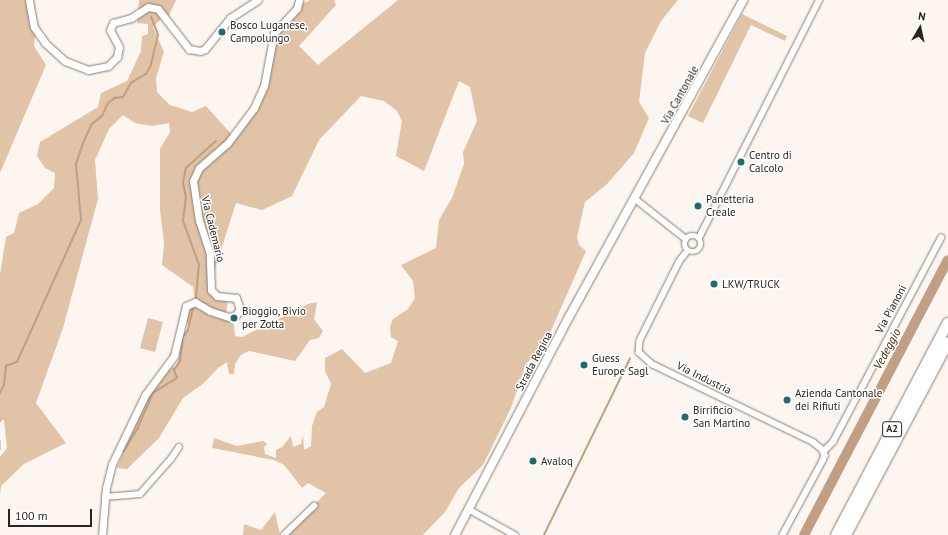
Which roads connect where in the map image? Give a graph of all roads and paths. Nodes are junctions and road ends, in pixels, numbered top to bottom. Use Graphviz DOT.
graph roads {
  1 [pos="29,0"];
  2 [pos="258,0"];
  3 [pos="299,0"];
  4 [pos="743,0"];
  5 [pos="819,0"];
  6 [pos="634,198"];
  7 [pos="699,238"];
  8 [pos="941,238"];
  9 [pos="686,239"];
  10 [pos="688,251"];
  11 [pos="948,323"];
  12 [pos="948,342"];
  13 [pos="179,446"];
  14 [pos="823,452"];
  15 [pos="105,497"];
  16 [pos="314,506"];
  17 [pos="468,509"];
  18 [pos="102,535"];
  19 [pos="284,535"];
  20 [pos="455,535"];
  21 [pos="515,535"];
  22 [pos="783,535"];
  23 [pos="836,535"];
  24 [pos="846,535"];
  1 -- 2 [label="street"];
  3 -- 15 [label="street, Via Cademario"];
  4 -- 6 [label="main road, Via Cantonale"];
  5 -- 7 [label="street"];
  6 -- 9 [label="street"];
  6 -- 17 [label="main road, Strada Regina"];
  7 -- 9 [label="street"];
  7 -- 10 [label="street"];
  8 -- 14 [label="street, Via Pianoni"];
  9 -- 10 [label="street"];
  10 -- 14 [label="street, Via Industria"];
  11 -- 23 [label="highway, A2"];
  12 -- 24 [label="highway, A2"];
  13 -- 15 [label="street"];
  14 -- 22 [label="street"];
  15 -- 18 [label="street, Via Cademario"];
  16 -- 19 [label="street"];
  17 -- 20 [label="main road, Strada Regina"];
  17 -- 21 [label="street"];
}
